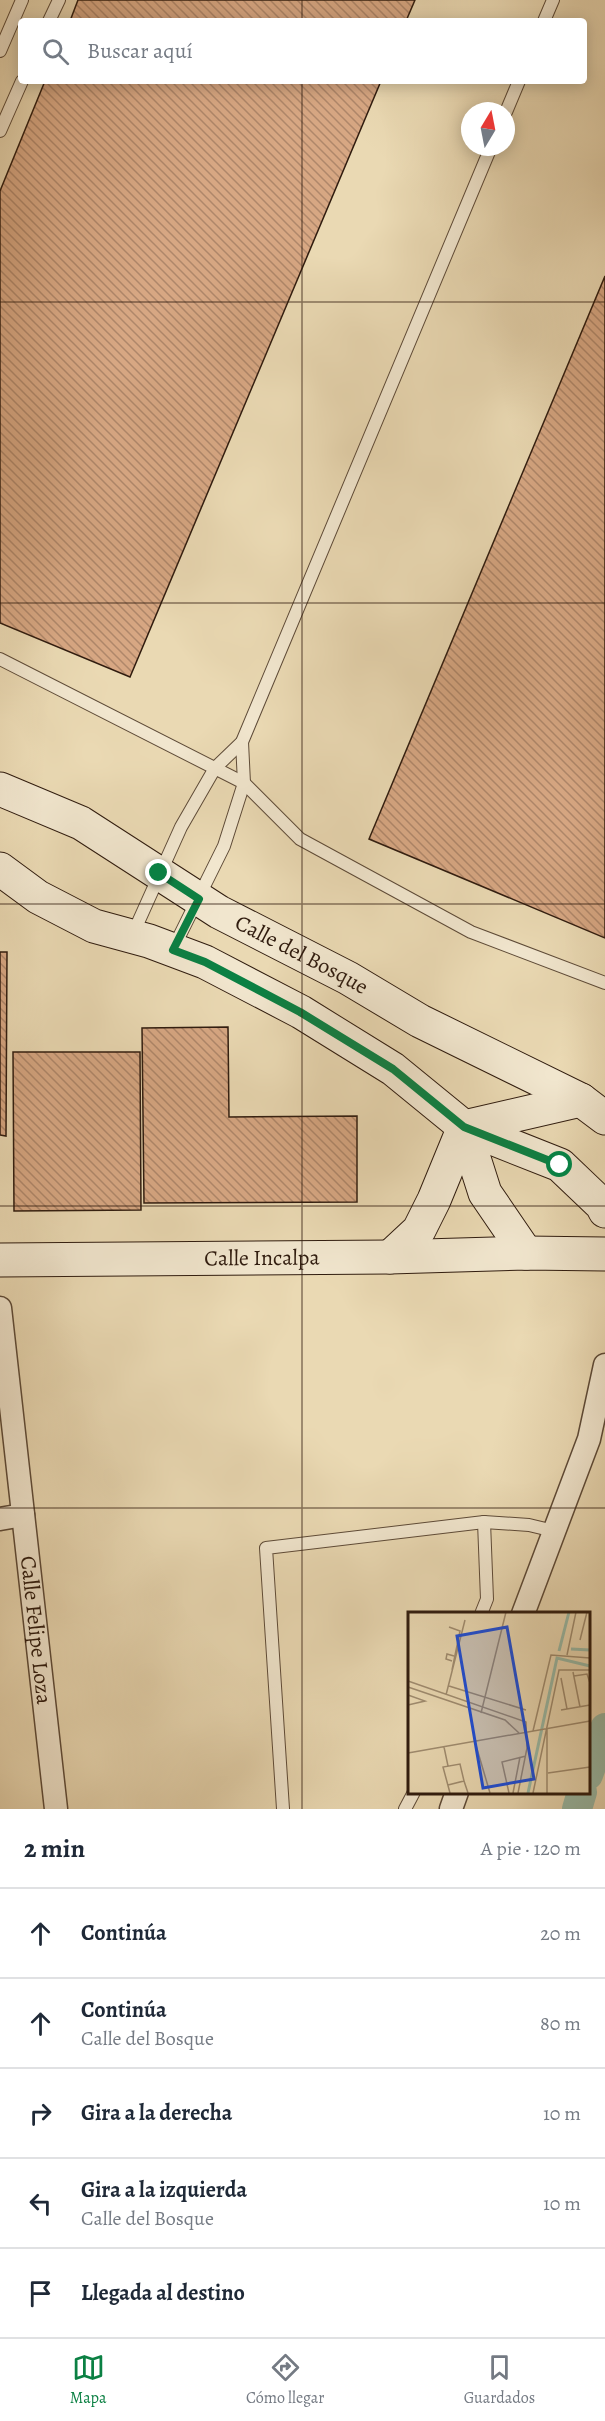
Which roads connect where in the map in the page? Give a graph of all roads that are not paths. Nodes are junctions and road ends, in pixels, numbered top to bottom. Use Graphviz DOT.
graph roads {
  1 [pos="22,0"];
  2 [pos="59,0"];
  3 [pos="553,0"];
  4 [pos="50,18"];
  5 [pos="545,18"];
  6 [pos="0,51"];
  7 [pos="21,84"];
  8 [pos="518,84"];
  9 [pos="510,102"];
  10 [pos="0,130"];
  11 [pos="487,156"];
  12 [pos="0,659"];
  13 [pos="242,742"];
  14 [pos="215,768"];
  15 [pos="244,783"];
  16 [pos="0,789"];
  17 [pos="0,869"];
  18 [pos="159,873"];
  19 [pos="199,899"];
  20 [pos="132,937"];
  21 [pos="173,950"];
  22 [pos="605,983"];
  23 [pos="593,1109"];
  24 [pos="464,1127"];
  25 [pos="605,1211"];
  26 [pos="526,1252"];
  27 [pos="605,1254"];
  28 [pos="390,1257"];
  29 [pos="0,1260"];
  30 [pos="0,1308"];
  31 [pos="605,1365"];
  32 [pos="23,1515"];
  33 [pos="0,1519"];
  34 [pos="484,1522"];
  35 [pos="554,1531"];
  36 [pos="482,1612"];
  37 [pos="525,1612"];
  38 [pos="413,1794"];
  39 [pos="456,1794"];
  40 [pos="56,1809"];
  41 [pos="283,1809"];
  42 [pos="405,1809"];
  43 [pos="451,1809"];
  1 -- 6 [label="lane"];
  2 -- 4 [label="lane"];
  3 -- 5 [label="lane"];
  7 -- 10 [label="lane"];
  8 -- 9 [label="lane"];
  11 -- 13 [label="lane"];
  12 -- 14 [label="lane"];
  13 -- 14 [label="lane"];
  13 -- 15 [label="lane"];
  14 -- 15 [label="lane"];
  14 -- 18 [label="lane"];
  15 -- 19 [label="lane"];
  15 -- 22 [label="lane"];
  16 -- 18 [label="street, Calle del Bosque"];
  17 -- 20 [label="street"];
  18 -- 19 [label="street, Calle del Bosque"];
  18 -- 20 [label="lane"];
  19 -- 21 [label="lane"];
  19 -- 23 [label="street, Calle del Bosque"];
  20 -- 21 [label="street"];
  21 -- 24 [label="street"];
  23 -- 24 [label="street"];
  24 -- 25 [label="street"];
  24 -- 26 [label="street"];
  24 -- 28 [label="street"];
  26 -- 27 [label="street, Calle Incalpa"];
  26 -- 28 [label="street, Calle Incalpa"];
  28 -- 29 [label="street, Calle Incalpa"];
  30 -- 32 [label="street, Calle Felipe Loza"];
  31 -- 35 [label="street"];
  32 -- 33 [label="street"];
  32 -- 40 [label="street, Calle Felipe Loza"];
  34 -- 35 [label="lane"];
  34 -- 36 [label="lane"];
  34 -- 41 [label="lane"];
  35 -- 37 [label="street"];
  38 -- 42 [label="lane"];
  39 -- 43 [label="street"];
}
